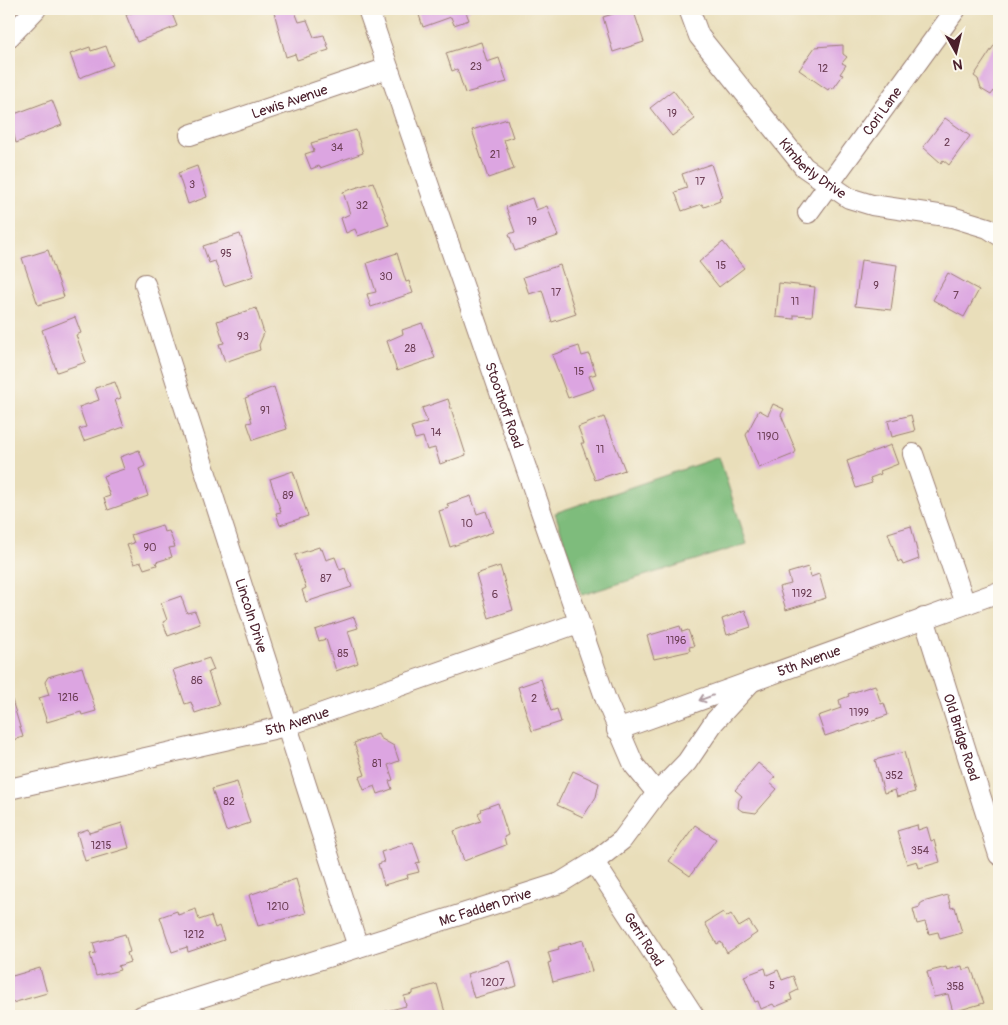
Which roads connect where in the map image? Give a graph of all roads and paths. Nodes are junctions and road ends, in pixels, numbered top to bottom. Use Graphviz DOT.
graph roads {
  1 [pos="36,9"];
  2 [pos="368,9"];
  3 [pos="689,9"];
  4 [pos="956,9"];
  5 [pos="9,37"];
  6 [pos="388,68"];
  7 [pos="190,135"];
  8 [pos="829,185"];
  9 [pos="808,213"];
  10 [pos="999,235"];
  11 [pos="145,284"];
  12 [pos="913,454"];
  13 [pos="999,592"];
  14 [pos="965,604"];
  15 [pos="924,618"];
  16 [pos="578,623"];
  17 [pos="752,681"];
  18 [pos="286,726"];
  19 [pos="617,730"];
  20 [pos="9,789"];
  21 [pos="657,793"];
  22 [pos="999,855"];
  23 [pos="594,862"];
  24 [pos="358,947"];
  25 [pos="142,1016"];
  26 [pos="694,1016"];
  1 -- 5 [label="street"];
  2 -- 6 [label="street, Stoothoff Road"];
  3 -- 8 [label="street, Kimberly Drive"];
  4 -- 8 [label="street, Cori Lane"];
  6 -- 7 [label="street, Lewis Avenue"];
  6 -- 16 [label="street, Stoothoff Road"];
  8 -- 9 [label="street, Cori Lane"];
  8 -- 10 [label="street, Kimberly Drive"];
  11 -- 18 [label="street, Lincoln Drive"];
  12 -- 14 [label="street"];
  13 -- 14 [label="street, 5th Avenue"];
  14 -- 15 [label="street, 5th Avenue"];
  15 -- 17 [label="street, 5th Avenue"];
  15 -- 22 [label="street, Old Bridge Road"];
  16 -- 18 [label="street, 5th Avenue"];
  16 -- 19 [label="street, Stoothoff Road"];
  17 -- 19 [label="street, 5th Avenue, one-way"];
  17 -- 21 [label="street, Mc Fadden Drive"];
  18 -- 20 [label="street, 5th Avenue"];
  18 -- 24 [label="street, Lincoln Drive"];
  19 -- 21 [label="street, Stoothoff Road"];
  21 -- 23 [label="street, Mc Fadden Drive"];
  23 -- 24 [label="street, Mc Fadden Drive"];
  23 -- 26 [label="street, Gerri Road"];
  24 -- 25 [label="street, Mc Fadden Drive"];
}
